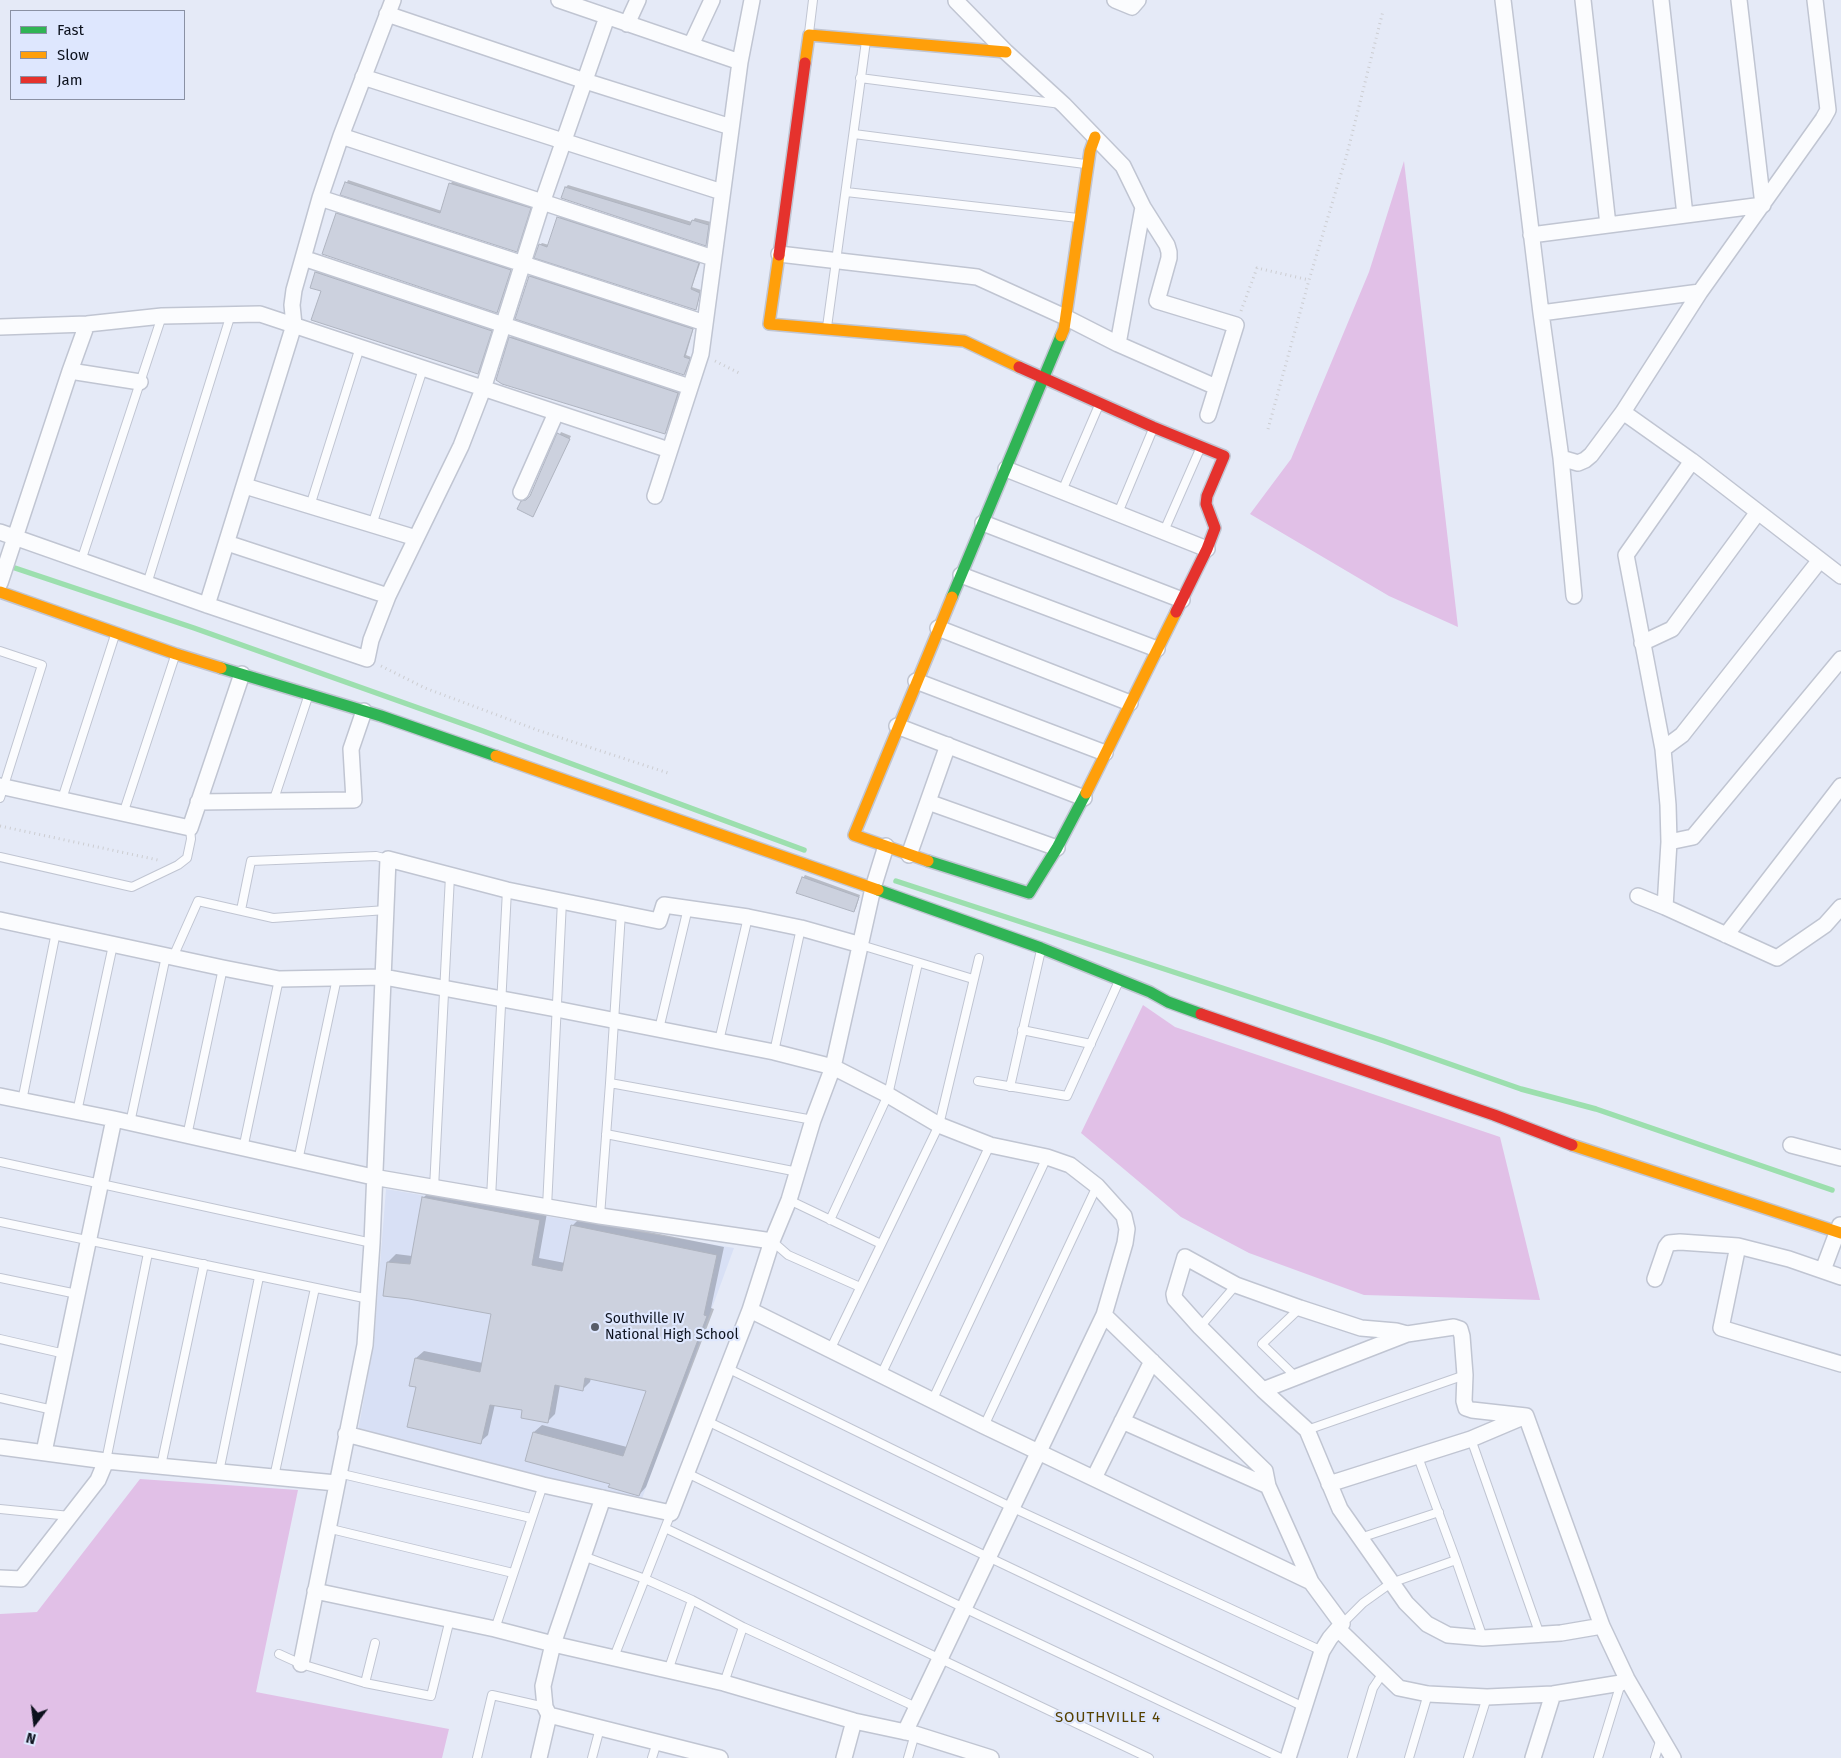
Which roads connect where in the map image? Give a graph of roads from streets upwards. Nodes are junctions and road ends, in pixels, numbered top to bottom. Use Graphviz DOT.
graph roads {
  1 [pos="393,0"];
  2 [pos="638,0"];
  3 [pos="712,0"];
  4 [pos="752,0"];
  5 [pos="1115,0"];
  6 [pos="1138,0"];
  7 [pos="1503,0"];
  8 [pos="1583,0"];
  9 [pos="1661,0"];
  10 [pos="1740,0"];
  11 [pos="1814,0"];
  12 [pos="563,1"];
  13 [pos="956,1"];
  14 [pos="387,14"];
  15 [pos="607,17"];
  16 [pos="627,24"];
  17 [pos="691,45"];
  18 [pos="1006,52"];
  19 [pos="740,62"];
  20 [pos="363,77"];
  21 [pos="585,81"];
  22 [pos="730,127"];
  23 [pos="341,136"];
  24 [pos="1095,136"];
  25 [pos="564,141"];
  26 [pos="722,192"];
  27 [pos="320,198"];
  28 [pos="542,203"];
  29 [pos="1762,205"];
  30 [pos="1143,207"];
  31 [pos="1685,215"];
  32 [pos="1608,225"];
  33 [pos="1532,235"];
  34 [pos="779,254"];
  35 [pos="303,258"];
  36 [pos="713,258"];
  37 [pos="523,264"];
  38 [pos="1700,292"];
  39 [pos="1541,313"];
  40 [pos="1066,317"];
  41 [pos="705,323"];
  42 [pos="87,324"];
  43 [pos="294,325"];
  44 [pos="503,325"];
  45 [pos="0,327"];
  46 [pos="1118,344"];
  47 [pos="70,371"];
  48 [pos="1044,378"];
  49 [pos="140,382"];
  50 [pos="690,387"];
  51 [pos="1216,388"];
  52 [pos="483,389"];
  53 [pos="1623,412"];
  54 [pos="556,413"];
  55 [pos="1208,415"];
  56 [pos="669,450"];
  57 [pos="1561,458"];
  58 [pos="1692,461"];
  59 [pos="1006,469"];
  60 [pos="244,486"];
  61 [pos="521,492"];
  62 [pos="655,496"];
  63 [pos="1758,512"];
  64 [pos="983,524"];
  65 [pos="0,532"];
  66 [pos="416,538"];
  67 [pos="13,541"];
  68 [pos="227,543"];
  69 [pos="1207,548"];
  70 [pos="1820,560"];
  71 [pos="961,574"];
  72 [pos="1841,576"];
  73 [pos="1,579"];
  74 [pos="0,592"];
  75 [pos="388,596"];
  76 [pos="1574,596"];
  77 [pos="1182,600"];
  78 [pos="207,605"];
  79 [pos="938,628"];
  80 [pos="1642,643"];
  81 [pos="1157,649"];
  82 [pos="1841,659"];
  83 [pos="242,674"];
  84 [pos="916,680"];
  85 [pos="1130,703"];
  86 [pos="364,711"];
  87 [pos="898,726"];
  88 [pos="948,745"];
  89 [pos="1663,749"];
  90 [pos="1105,754"];
  91 [pos="1841,786"];
  92 [pos="1,790"];
  93 [pos="1084,798"];
  94 [pos="198,802"];
  95 [pos="928,802"];
  96 [pos="1669,842"];
  97 [pos="886,846"];
  98 [pos="1057,848"];
  99 [pos="909,855"];
  100 [pos="872,888"];
  101 [pos="1638,896"];
  102 [pos="1665,907"];
  103 [pos="1841,907"];
  104 [pos="0,920"];
  105 [pos="1726,935"];
  106 [pos="861,945"];
  107 [pos="384,977"];
  108 [pos="833,1067"];
  109 [pos="0,1096"];
  110 [pos="114,1120"];
  111 [pos="1791,1144"];
  112 [pos="1841,1158"];
  113 [pos="373,1178"];
  114 [pos="1840,1229"];
  115 [pos="772,1241"];
  116 [pos="1738,1246"];
  117 [pos="1823,1270"];
  118 [pos="1841,1277"];
  119 [pos="1655,1279"];
  120 [pos="750,1310"];
  121 [pos="1104,1315"];
  122 [pos="1408,1334"];
  123 [pos="1152,1361"];
  124 [pos="1841,1364"];
  125 [pos="1263,1390"];
  126 [pos="1526,1416"];
  127 [pos="1122,1421"];
  128 [pos="346,1434"];
  129 [pos="0,1447"];
  130 [pos="44,1452"];
  131 [pos="1038,1452"];
  132 [pos="106,1461"];
  133 [pos="337,1478"];
  134 [pos="1094,1478"];
  135 [pos="1329,1484"];
  136 [pos="1268,1486"];
  137 [pos="603,1498"];
  138 [pos="0,1578"];
  139 [pos="1310,1582"];
  140 [pos="315,1591"];
  141 [pos="1340,1626"];
  142 [pos="1602,1626"];
  143 [pos="553,1644"];
  144 [pos="301,1664"];
  145 [pos="1624,1681"];
  146 [pos="1553,1694"];
  147 [pos="547,1711"];
  148 [pos="854,1721"];
  149 [pos="910,1733"];
  150 [pos="969,1754"];
  151 [pos="713,1757"];
  152 [pos="539,1758"];
  153 [pos="844,1758"];
  154 [pos="992,1758"];
  155 [pos="1288,1758"];
  156 [pos="1533,1758"];
  157 [pos="1673,1758"];
  1 -- 14 [label="street"];
  2 -- 16 [label="street"];
  3 -- 17 [label="street"];
  4 -- 19 [label="street"];
  5 -- 6 [label="street"];
  7 -- 33 [label="street"];
  8 -- 32 [label="street"];
  9 -- 31 [label="street"];
  10 -- 29 [label="street"];
  11 -- 29 [label="street"];
  12 -- 15 [label="street"];
  13 -- 18 [label="street"];
  14 -- 20 [label="street"];
  14 -- 21 [label="street"];
  15 -- 16 [label="street"];
  15 -- 21 [label="street"];
  16 -- 17 [label="street"];
  17 -- 19 [label="street"];
  18 -- 24 [label="street"];
  18 -- 34 [label="street"];
  19 -- 22 [label="street"];
  20 -- 23 [label="street"];
  20 -- 25 [label="street"];
  21 -- 22 [label="street"];
  21 -- 25 [label="street"];
  22 -- 26 [label="street"];
  23 -- 27 [label="street"];
  23 -- 28 [label="street"];
  24 -- 30 [label="street"];
  24 -- 40 [label="street"];
  25 -- 26 [label="street"];
  25 -- 28 [label="street"];
  26 -- 36 [label="street"];
  27 -- 35 [label="street"];
  27 -- 37 [label="street"];
  28 -- 36 [label="street"];
  28 -- 37 [label="street"];
  29 -- 31 [label="street"];
  29 -- 38 [label="street"];
  30 -- 46 [label="street"];
  30 -- 51 [label="street"];
  31 -- 32 [label="street"];
  32 -- 33 [label="street"];
  33 -- 39 [label="street"];
  34 -- 40 [label="street"];
  34 -- 48 [label="street"];
  35 -- 43 [label="street"];
  35 -- 44 [label="street"];
  36 -- 41 [label="street"];
  37 -- 41 [label="street"];
  37 -- 44 [label="street"];
  38 -- 39 [label="street"];
  38 -- 53 [label="street"];
  39 -- 57 [label="street"];
  40 -- 46 [label="street"];
  40 -- 48 [label="street"];
  41 -- 50 [label="street"];
  42 -- 43 [label="street"];
  42 -- 45 [label="street"];
  42 -- 47 [label="street"];
  43 -- 52 [label="street"];
  43 -- 60 [label="street"];
  44 -- 50 [label="street"];
  44 -- 52 [label="street"];
  46 -- 51 [label="street"];
  47 -- 49 [label="street"];
  47 -- 67 [label="street"];
  48 -- 59 [label="street"];
  48 -- 69 [label="street"];
  50 -- 56 [label="street"];
  51 -- 55 [label="street"];
  52 -- 54 [label="street"];
  52 -- 66 [label="street"];
  53 -- 57 [label="street"];
  53 -- 58 [label="street"];
  54 -- 56 [label="street"];
  54 -- 61 [label="street"];
  56 -- 62 [label="street"];
  57 -- 76 [label="street"];
  58 -- 63 [label="street"];
  58 -- 80 [label="street"];
  59 -- 64 [label="street"];
  59 -- 69 [label="street"];
  60 -- 66 [label="street"];
  60 -- 68 [label="street"];
  63 -- 70 [label="street"];
  63 -- 80 [label="street"];
  64 -- 71 [label="street"];
  64 -- 77 [label="street"];
  65 -- 67 [label="street"];
  66 -- 75 [label="street"];
  67 -- 73 [label="street"];
  67 -- 78 [label="street"];
  68 -- 75 [label="street"];
  68 -- 78 [label="street"];
  69 -- 77 [label="street"];
  70 -- 72 [label="street"];
  70 -- 89 [label="street"];
  71 -- 79 [label="street"];
  71 -- 81 [label="street"];
  74 -- 83 [label="street"];
  75 -- 78 [label="street"];
  77 -- 81 [label="street"];
  79 -- 84 [label="street"];
  79 -- 85 [label="street"];
  80 -- 89 [label="street"];
  81 -- 85 [label="street"];
  82 -- 96 [label="street"];
  83 -- 86 [label="street"];
  83 -- 94 [label="street"];
  84 -- 87 [label="street"];
  84 -- 90 [label="street"];
  85 -- 90 [label="street"];
  86 -- 94 [label="street"];
  86 -- 100 [label="street"];
  87 -- 88 [label="street"];
  87 -- 97 [label="street"];
  88 -- 93 [label="street"];
  88 -- 95 [label="street"];
  89 -- 96 [label="street"];
  90 -- 93 [label="street"];
  91 -- 105 [label="street"];
  92 -- 94 [label="street"];
  93 -- 98 [label="street"];
  95 -- 98 [label="street"];
  95 -- 99 [label="street"];
  96 -- 102 [label="street"];
  97 -- 99 [label="street"];
  97 -- 100 [label="street"];
  98 -- 99 [label="street"];
  100 -- 106 [label="street"];
  100 -- 114 [label="street"];
  101 -- 102 [label="street"];
  102 -- 105 [label="street"];
  103 -- 105 [label="street"];
  104 -- 107 [label="street"];
  106 -- 107 [label="street"];
  106 -- 108 [label="street"];
  107 -- 108 [label="street"];
  107 -- 113 [label="street"];
  108 -- 115 [label="street"];
  108 -- 121 [label="street"];
  109 -- 110 [label="street"];
  110 -- 113 [label="street"];
  110 -- 130 [label="street"];
  111 -- 112 [label="street"];
  113 -- 115 [label="street"];
  113 -- 128 [label="street"];
  114 -- 117 [label="street"];
  115 -- 120 [label="street"];
  116 -- 117 [label="street"];
  116 -- 119 [label="street"];
  116 -- 124 [label="street"];
  117 -- 118 [label="street"];
  120 -- 131 [label="street"];
  120 -- 137 [label="street"];
  121 -- 123 [label="street"];
  121 -- 131 [label="street"];
  122 -- 125 [label="street"];
  122 -- 125 [label="street"];
  122 -- 126 [label="street"];
  123 -- 127 [label="street"];
  123 -- 136 [label="street"];
  125 -- 135 [label="street"];
  126 -- 135 [label="street"];
  126 -- 142 [label="street"];
  127 -- 134 [label="street"];
  127 -- 136 [label="street"];
  128 -- 133 [label="street"];
  128 -- 137 [label="street"];
  129 -- 130 [label="street"];
  130 -- 132 [label="street"];
  131 -- 134 [label="street"];
  131 -- 149 [label="street"];
  132 -- 133 [label="street"];
  132 -- 138 [label="street"];
  133 -- 140 [label="street"];
  134 -- 139 [label="street"];
  135 -- 142 [label="street"];
  136 -- 139 [label="street"];
  137 -- 143 [label="street"];
  139 -- 141 [label="street"];
  140 -- 143 [label="street"];
  140 -- 144 [label="street"];
  141 -- 146 [label="street"];
  141 -- 155 [label="street"];
  142 -- 145 [label="street"];
  143 -- 147 [label="street"];
  143 -- 148 [label="street"];
  145 -- 146 [label="street"];
  145 -- 157 [label="street"];
  146 -- 156 [label="street"];
  147 -- 151 [label="street"];
  147 -- 152 [label="street"];
  148 -- 149 [label="street"];
  148 -- 153 [label="street"];
  149 -- 150 [label="street"];
  150 -- 154 [label="street"];
}
